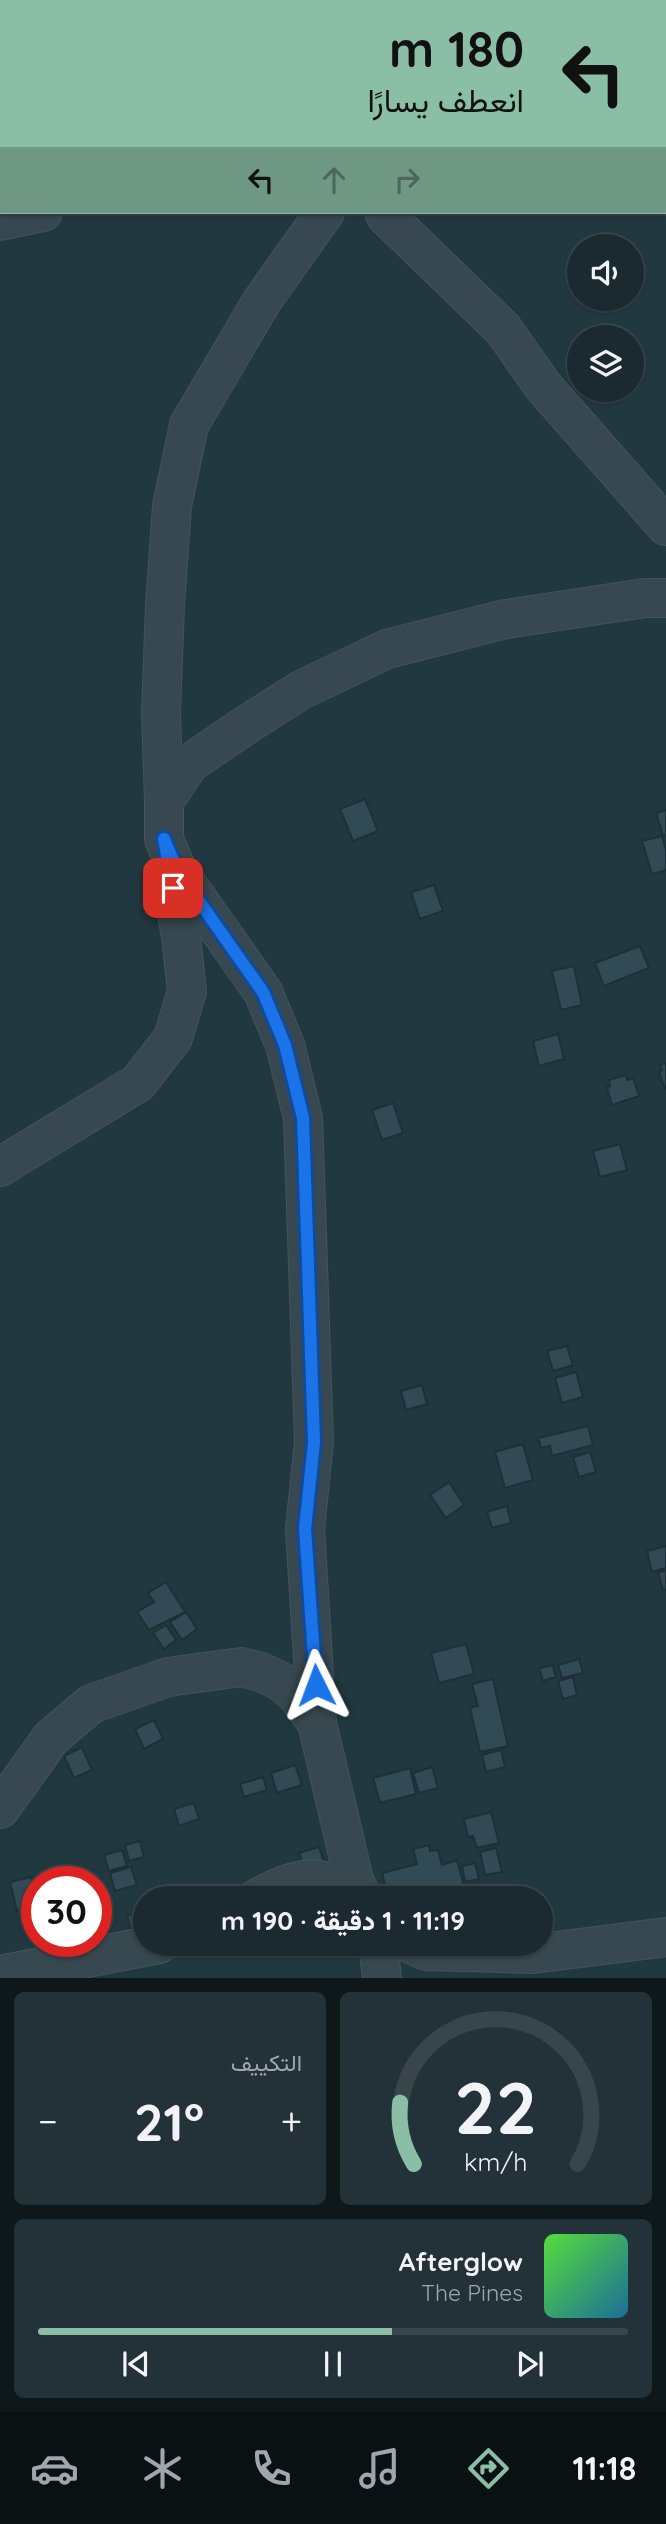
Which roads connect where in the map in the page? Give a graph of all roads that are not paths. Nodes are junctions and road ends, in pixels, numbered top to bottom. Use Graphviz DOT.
graph roads {
  1 [pos="32,214"];
  2 [pos="324,214"];
  3 [pos="386,214"];
  4 [pos="0,220"];
  5 [pos="666,526"];
  6 [pos="666,598"];
  7 [pos="164,801"];
  8 [pos="164,839"];
  9 [pos="0,1167"];
  10 [pos="317,1723"];
  11 [pos="0,1809"];
  12 [pos="280,1886"];
  13 [pos="339,1886"];
  14 [pos="357,1886"];
  15 [pos="666,1937"];
  16 [pos="133,1949"];
  17 [pos="553,1951"];
  18 [pos="379,1956"];
  19 [pos="0,1975"];
  20 [pos="382,1978"];
  1 -- 4 [label="street"];
  2 -- 7 [label="street"];
  3 -- 5 [label="street"];
  6 -- 7 [label="street"];
  7 -- 8 [label="street"];
  8 -- 9 [label="street"];
  8 -- 10 [label="street"];
  10 -- 11 [label="street"];
  10 -- 14 [label="street"];
  12 -- 13 [label="street"];
  15 -- 17 [label="street"];
  16 -- 19 [label="street"];
  18 -- 20 [label="street"];
}
